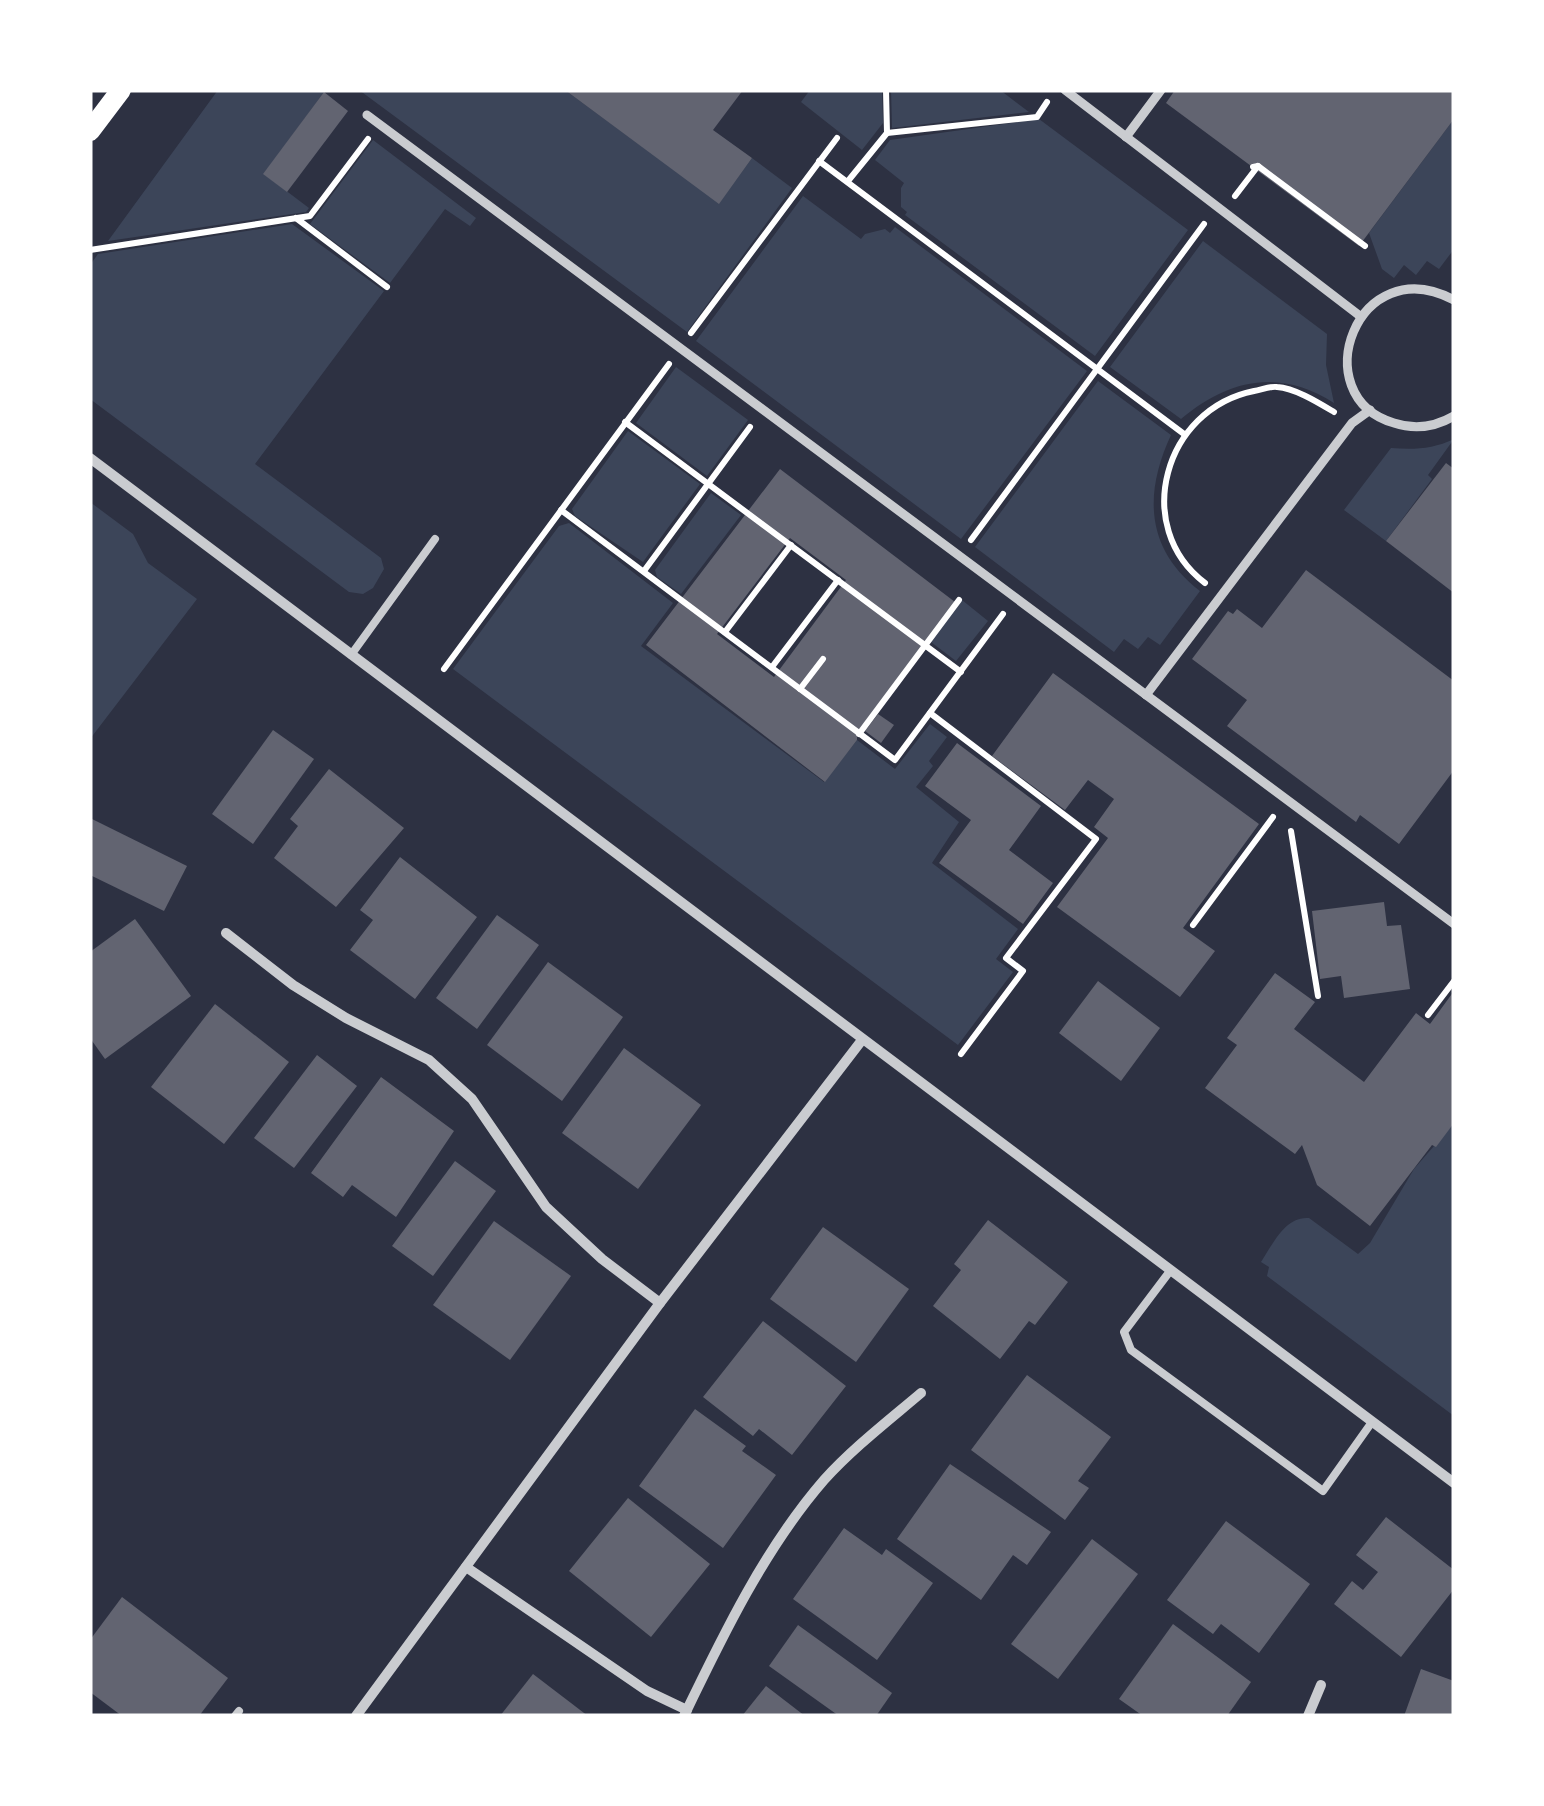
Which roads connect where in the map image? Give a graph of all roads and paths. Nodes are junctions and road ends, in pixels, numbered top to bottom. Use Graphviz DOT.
graph roads {
  1 [pos="121,90"];
  2 [pos="886,90"];
  3 [pos="1057,90"];
  4 [pos="1064,90"];
  5 [pos="1161,90"];
  6 [pos="367,115"];
  7 [pos="379,124"];
  8 [pos="90,131"];
  9 [pos="887,133"];
  10 [pos="1126,137"];
  11 [pos="836,138"];
  12 [pos="820,160"];
  13 [pos="848,181"];
  14 [pos="1220,210"];
  15 [pos="296,218"];
  16 [pos="1366,246"];
  17 [pos="90,250"];
  18 [pos="387,286"];
  19 [pos="1453,298"];
  20 [pos="1360,316"];
  21 [pos="680,348"];
  22 [pos="1097,370"];
  23 [pos="763,410"];
  24 [pos="1370,410"];
  25 [pos="1454,416"];
  26 [pos="626,422"];
  27 [pos="1352,423"];
  28 [pos="1184,434"];
  29 [pos="90,458"];
  30 [pos="708,484"];
  31 [pos="561,510"];
  32 [pos="435,540"];
  33 [pos="791,545"];
  34 [pos="959,556"];
  35 [pos="644,571"];
  36 [pos="838,580"];
  37 [pos="1221,595"];
  38 [pos="1015,598"];
  39 [pos="959,600"];
  40 [pos="725,632"];
  41 [pos="925,645"];
  42 [pos="351,655"];
  43 [pos="822,659"];
  44 [pos="772,667"];
  45 [pos="444,669"];
  46 [pos="960,672"];
  47 [pos="800,689"];
  48 [pos="1146,694"];
  49 [pos="930,713"];
  50 [pos="859,734"];
  51 [pos="1286,800"];
  52 [pos="1454,924"];
  53 [pos="1193,925"];
  54 [pos="226,933"];
  55 [pos="1454,981"];
  56 [pos="1318,996"];
  57 [pos="1428,1015"];
  58 [pos="862,1040"];
  59 [pos="962,1054"];
  60 [pos="1170,1271"];
  61 [pos="660,1303"];
  62 [pos="921,1394"];
  63 [pos="1372,1422"];
  64 [pos="1454,1483"];
  65 [pos="466,1568"];
  66 [pos="1322,1686"];
  67 [pos="686,1713"];
  68 [pos="356,1716"];
  69 [pos="1308,1716"];
  1 -- 8 [label="main road"];
  2 -- 9 [label="path"];
  3 -- 9 [label="path"];
  4 -- 10 [label="street"];
  5 -- 10 [label="street"];
  6 -- 7 [label="street"];
  7 -- 15 [label="path"];
  7 -- 21 [label="street"];
  9 -- 13 [label="path"];
  10 -- 14 [label="street"];
  11 -- 12 [label="path"];
  12 -- 13 [label="path"];
  12 -- 21 [label="path"];
  13 -- 22 [label="path"];
  14 -- 16 [label="path"];
  14 -- 20 [label="street"];
  14 -- 22 [label="path"];
  15 -- 17 [label="path"];
  15 -- 18 [label="path"];
  19 -- 20 [label="street"];
  20 -- 24 [label="street"];
  21 -- 23 [label="street"];
  21 -- 26 [label="path"];
  22 -- 28 [label="path"];
  22 -- 34 [label="path"];
  23 -- 30 [label="path"];
  23 -- 34 [label="street"];
  24 -- 25 [label="street"];
  24 -- 27 [label="street"];
  26 -- 30 [label="path"];
  26 -- 31 [label="path"];
  27 -- 28 [label="path"];
  27 -- 37 [label="street"];
  28 -- 37 [label="path"];
  29 -- 42 [label="street"];
  30 -- 33 [label="path"];
  30 -- 35 [label="path"];
  31 -- 35 [label="path"];
  31 -- 45 [label="path"];
  32 -- 42 [label="lane"];
  33 -- 36 [label="path"];
  33 -- 40 [label="path"];
  34 -- 38 [label="street"];
  35 -- 40 [label="path"];
  36 -- 41 [label="path"];
  36 -- 44 [label="path"];
  37 -- 48 [label="street"];
  38 -- 46 [label="path"];
  38 -- 48 [label="street"];
  39 -- 41 [label="path"];
  40 -- 44 [label="path"];
  41 -- 46 [label="path"];
  41 -- 50 [label="path"];
  42 -- 58 [label="street"];
  43 -- 47 [label="path"];
  44 -- 47 [label="path"];
  46 -- 49 [label="path"];
  47 -- 50 [label="path"];
  48 -- 51 [label="street"];
  49 -- 50 [label="path"];
  49 -- 59 [label="path"];
  51 -- 52 [label="street"];
  51 -- 53 [label="path"];
  51 -- 56 [label="path"];
  54 -- 61 [label="street"];
  55 -- 57 [label="path"];
  58 -- 60 [label="street"];
  58 -- 61 [label="street"];
  60 -- 63 [label="street"];
  60 -- 63 [label="lane"];
  61 -- 65 [label="street"];
  62 -- 67 [label="street"];
  63 -- 64 [label="street"];
  65 -- 67 [label="street"];
  65 -- 68 [label="street"];
  66 -- 69 [label="street"];
}
